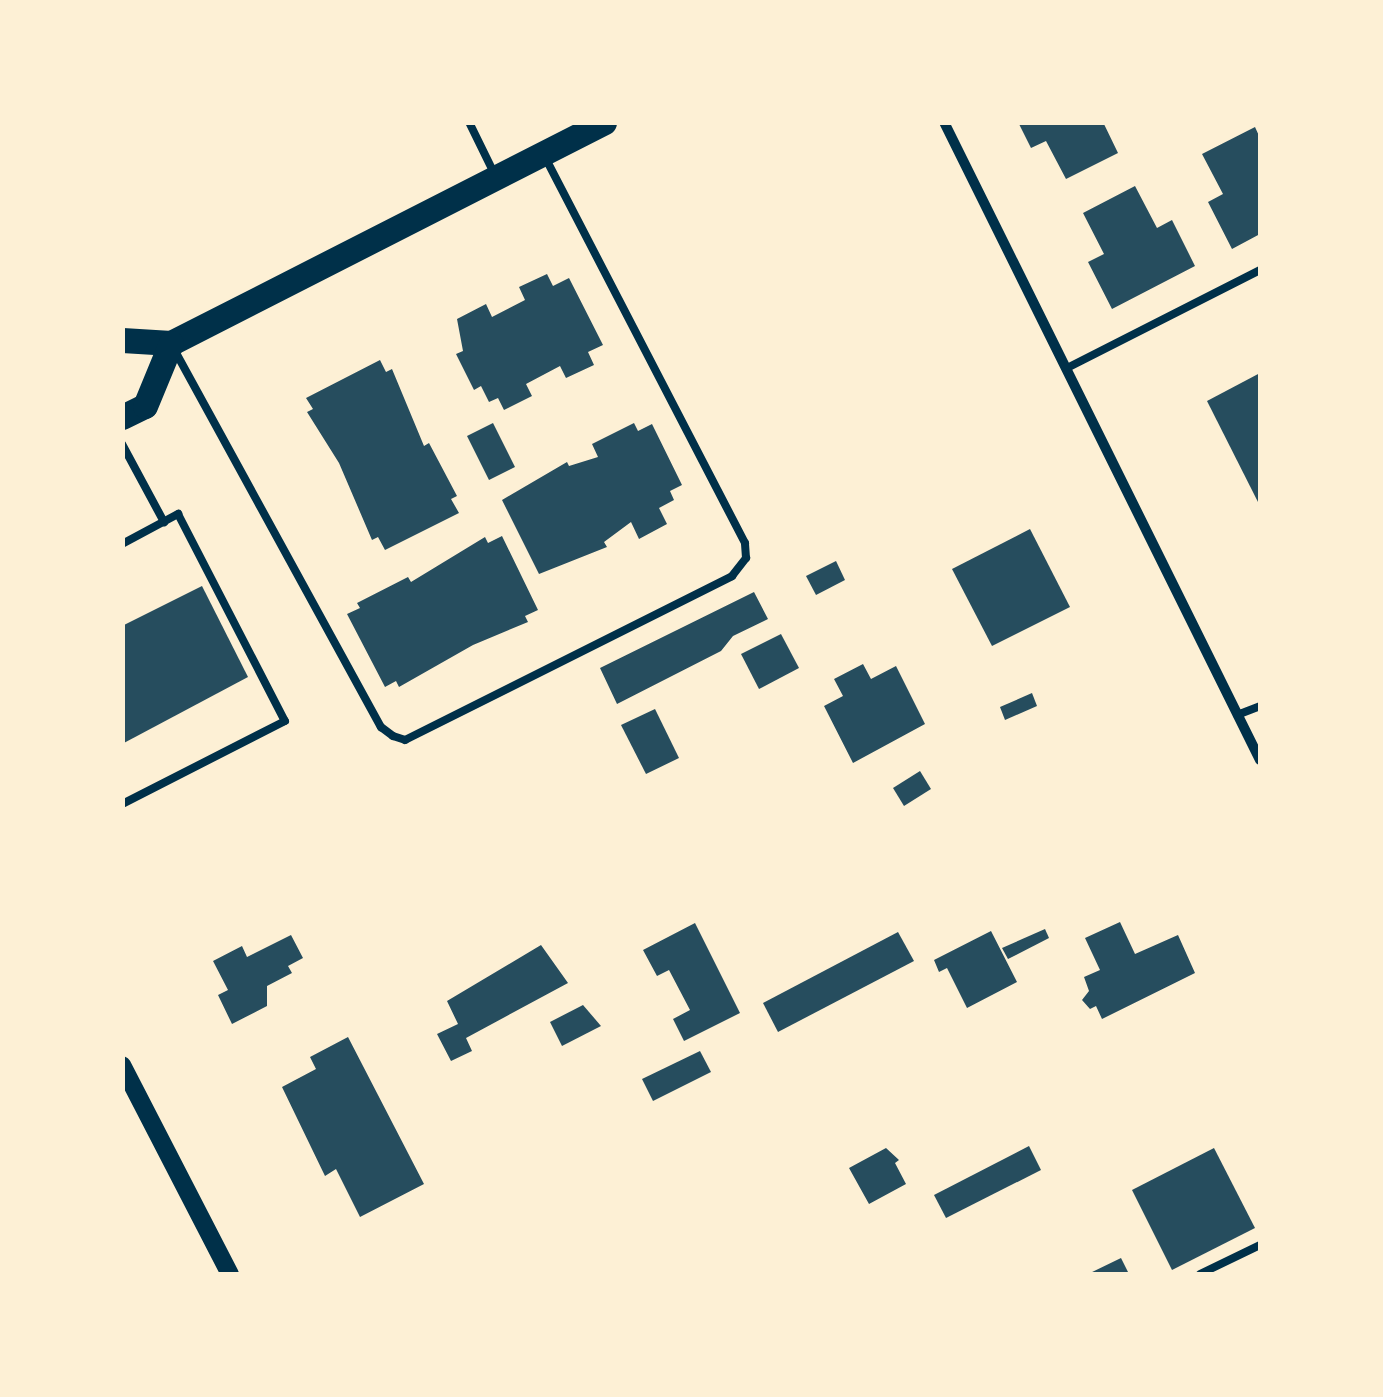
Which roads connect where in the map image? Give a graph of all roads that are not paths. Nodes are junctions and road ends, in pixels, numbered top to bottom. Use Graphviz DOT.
graph roads {
  1 [pos="469,122"];
  2 [pos="604,122"];
  3 [pos="944,122"];
  4 [pos="543,154"];
  5 [pos="496,178"];
  6 [pos="1260,270"];
  7 [pos="122,340"];
  8 [pos="171,343"];
  9 [pos="1070,367"];
  10 [pos="122,417"];
  11 [pos="122,444"];
  12 [pos="164,522"];
  13 [pos="122,544"];
  14 [pos="1260,706"];
  15 [pos="1238,715"];
  16 [pos="1260,760"];
  17 [pos="122,804"];
  18 [pos="122,1065"];
  19 [pos="1260,1244"];
  20 [pos="230,1274"];
  21 [pos="1200,1274"];
  1 -- 5 [label="lane"];
  2 -- 4 [label="main road"];
  3 -- 9 [label="street"];
  4 -- 5 [label="main road"];
  4 -- 8 [label="lane"];
  5 -- 8 [label="main road"];
  6 -- 9 [label="lane"];
  7 -- 8 [label="main road"];
  8 -- 10 [label="main road"];
  9 -- 15 [label="street"];
  11 -- 12 [label="lane"];
  12 -- 13 [label="lane"];
  12 -- 17 [label="lane"];
  14 -- 15 [label="lane"];
  15 -- 16 [label="street"];
  18 -- 20 [label="street"];
  19 -- 21 [label="lane"];
}
